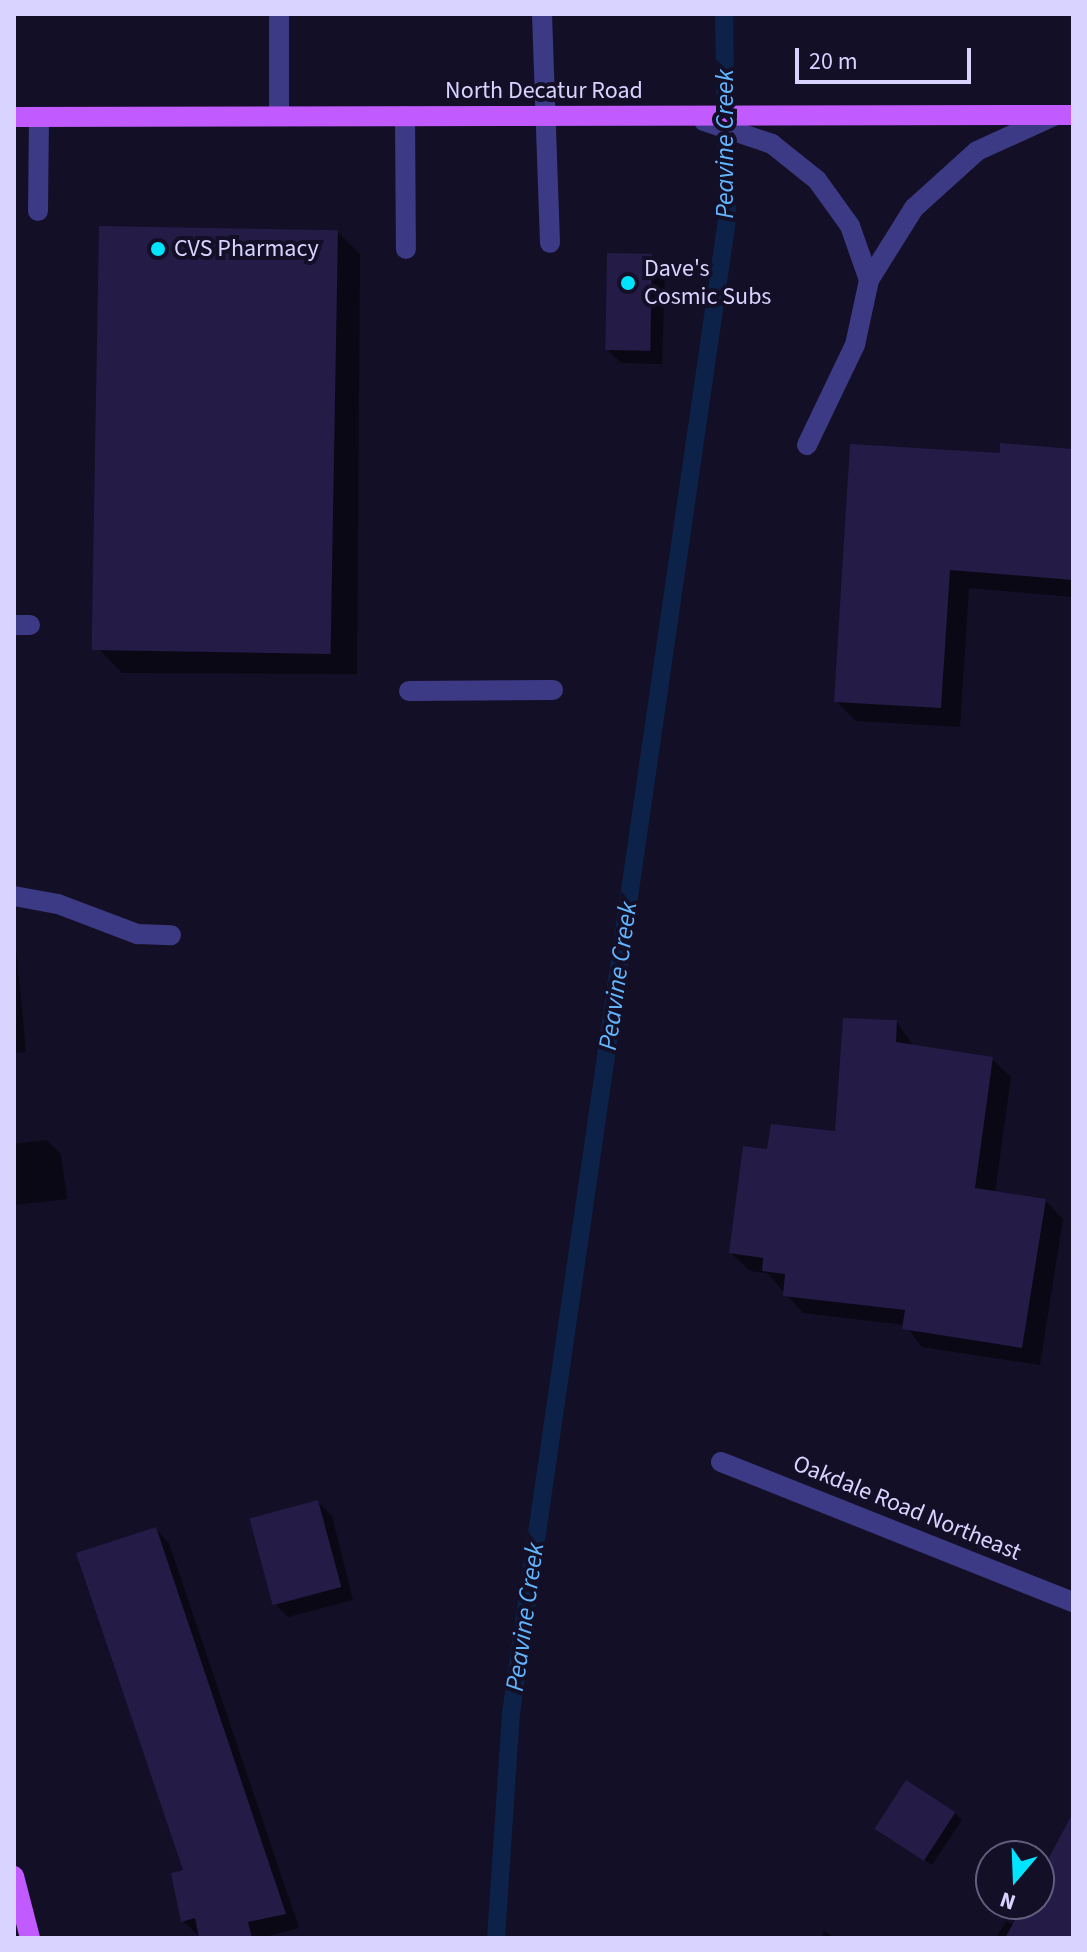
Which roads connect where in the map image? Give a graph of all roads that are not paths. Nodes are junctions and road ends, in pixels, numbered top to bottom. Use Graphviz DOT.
graph roads {
  1 [pos="279,14"];
  2 [pos="542,14"];
  3 [pos="1064,115"];
  4 [pos="279,116"];
  5 [pos="405,116"];
  6 [pos="549,116"];
  7 [pos="14,117"];
  8 [pos="39,117"];
  9 [pos="662,117"];
  10 [pos="38,211"];
  11 [pos="550,243"];
  12 [pos="406,249"];
  13 [pos="869,280"];
  14 [pos="807,445"];
  15 [pos="553,690"];
  16 [pos="409,691"];
  17 [pos="14,896"];
  18 [pos="171,935"];
  19 [pos="721,1462"];
  20 [pos="1073,1602"];
  21 [pos="14,1876"];
  22 [pos="30,1938"];
  1 -- 4 [label="street"];
  2 -- 6 [label="street"];
  3 -- 9 [label="main road, North Decatur Road"];
  3 -- 13 [label="street"];
  4 -- 5 [label="main road, North Decatur Road"];
  4 -- 8 [label="main road, North Decatur Road"];
  5 -- 6 [label="main road, North Decatur Road"];
  5 -- 12 [label="street"];
  6 -- 9 [label="main road, North Decatur Road"];
  6 -- 11 [label="street"];
  7 -- 8 [label="main road, North Decatur Road"];
  8 -- 10 [label="street"];
  9 -- 13 [label="street"];
  13 -- 14 [label="street"];
  15 -- 16 [label="street"];
  17 -- 18 [label="street"];
  19 -- 20 [label="street, Oakdale Road Northeast"];
  21 -- 22 [label="street"];
}
